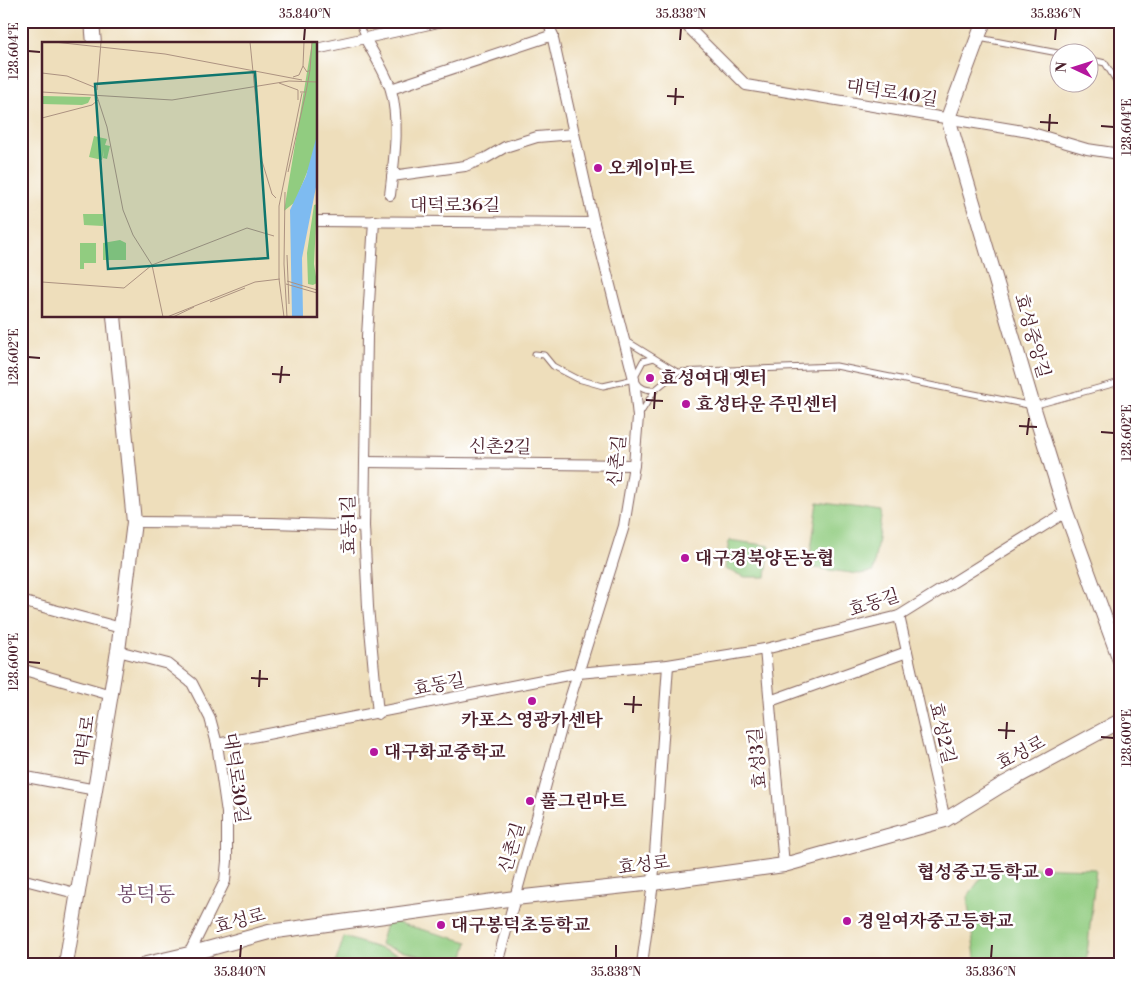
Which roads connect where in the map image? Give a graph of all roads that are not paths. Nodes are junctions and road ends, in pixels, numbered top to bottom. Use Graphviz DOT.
graph roads {
  1 [pos="92,21"];
  2 [pos="358,21"];
  3 [pos="443,21"];
  4 [pos="550,21"];
  5 [pos="682,21"];
  6 [pos="984,21"];
  7 [pos="553,35"];
  8 [pos="365,38"];
  9 [pos="979,38"];
  10 [pos="94,42"];
  11 [pos="318,49"];
  12 [pos="1048,51"];
  13 [pos="1098,61"];
  14 [pos="1120,87"];
  15 [pos="391,89"];
  16 [pos="948,118"];
  17 [pos="574,134"];
  18 [pos="1120,154"];
  19 [pos="392,176"];
  20 [pos="390,195"];
  21 [pos="318,221"];
  22 [pos="374,221"];
  23 [pos="594,223"];
  24 [pos="114,318"];
  25 [pos="625,340"];
  26 [pos="535,354"];
  27 [pos="654,358"];
  28 [pos="677,372"];
  29 [pos="634,379"];
  30 [pos="1120,382"];
  31 [pos="655,390"];
  32 [pos="1033,406"];
  33 [pos="638,417"];
  34 [pos="366,462"];
  35 [pos="634,465"];
  36 [pos="1066,512"];
  37 [pos="134,522"];
  38 [pos="364,526"];
  39 [pos="21,602"];
  40 [pos="899,616"];
  41 [pos="121,628"];
  42 [pos="765,649"];
  43 [pos="118,651"];
  44 [pos="908,652"];
  45 [pos="1120,660"];
  46 [pos="668,666"];
  47 [pos="21,670"];
  48 [pos="578,673"];
  49 [pos="111,695"];
  50 [pos="770,702"];
  51 [pos="378,714"];
  52 [pos="1120,721"];
  53 [pos="217,744"];
  54 [pos="21,776"];
  55 [pos="96,790"];
  56 [pos="945,820"];
  57 [pos="784,865"];
  58 [pos="21,879"];
  59 [pos="653,883"];
  60 [pos="79,894"];
  61 [pos="515,898"];
  62 [pos="189,954"];
  63 [pos="66,964"];
  64 [pos="146,964"];
  65 [pos="497,964"];
  66 [pos="642,964"];
  1 -- 10 [label="main road"];
  2 -- 8 [label="lane"];
  3 -- 8 [label="street"];
  4 -- 7 [label="street, 신촌길"];
  5 -- 16 [label="street, 대덕로40길"];
  6 -- 9 [label="main road"];
  7 -- 15 [label="street"];
  7 -- 17 [label="street, 신촌길"];
  8 -- 11 [label="street"];
  8 -- 15 [label="street"];
  9 -- 12 [label="lane"];
  9 -- 16 [label="main road"];
  13 -- 14 [label="lane"];
  15 -- 19 [label="street"];
  16 -- 18 [label="street, 대덕로40길"];
  16 -- 32 [label="main road, 효성중앙길"];
  17 -- 19 [label="street"];
  17 -- 23 [label="street, 신촌길"];
  19 -- 20 [label="street"];
  21 -- 22 [label="street, 대덕로36길"];
  22 -- 23 [label="street, 대덕로36길"];
  22 -- 34 [label="street, 효동1길"];
  23 -- 25 [label="street, 신촌길"];
  24 -- 37 [label="main road, 대덕로"];
  25 -- 27 [label="lane"];
  25 -- 29 [label="street, 신촌길"];
  26 -- 29 [label="lane"];
  27 -- 28 [label="lane"];
  27 -- 29 [label="lane"];
  28 -- 31 [label="lane"];
  28 -- 32 [label="lane"];
  29 -- 31 [label="lane"];
  29 -- 33 [label="street, 신촌길"];
  30 -- 32 [label="lane"];
  31 -- 33 [label="lane"];
  32 -- 36 [label="main road, 효성중앙길"];
  33 -- 35 [label="street, 신촌길"];
  34 -- 35 [label="street, 신촌2길"];
  34 -- 38 [label="street, 효동1길"];
  35 -- 48 [label="street, 신촌길"];
  36 -- 40 [label="street, 효동길"];
  36 -- 45 [label="main road, 효성중앙길"];
  37 -- 38 [label="street"];
  37 -- 41 [label="main road, 대덕로"];
  38 -- 51 [label="street, 효동1길"];
  39 -- 41 [label="street"];
  40 -- 42 [label="street, 효동길"];
  40 -- 44 [label="street, 효성2길"];
  41 -- 43 [label="main road, 대덕로"];
  42 -- 46 [label="street, 효동길"];
  42 -- 50 [label="street, 효성3길"];
  43 -- 49 [label="main road, 대덕로"];
  43 -- 53 [label="street, 대덕로30길"];
  44 -- 50 [label="street"];
  44 -- 56 [label="street, 효성2길"];
  46 -- 48 [label="street, 효동길"];
  46 -- 59 [label="street"];
  47 -- 49 [label="street"];
  48 -- 51 [label="street, 효동길"];
  48 -- 61 [label="street, 신촌길"];
  49 -- 55 [label="main road, 대덕로"];
  50 -- 57 [label="street, 효성3길"];
  51 -- 53 [label="street, 효동길"];
  52 -- 56 [label="main road, 효성로"];
  53 -- 62 [label="street, 대덕로30길"];
  54 -- 55 [label="street"];
  55 -- 60 [label="main road, 대덕로"];
  56 -- 57 [label="main road, 효성로"];
  57 -- 59 [label="main road, 효성로"];
  58 -- 60 [label="street"];
  59 -- 61 [label="main road, 효성로"];
  59 -- 66 [label="street"];
  60 -- 63 [label="main road, 대덕로"];
  61 -- 62 [label="main road, 효성로"];
  61 -- 65 [label="street, 신촌길"];
  62 -- 64 [label="main road, 효성로"];
}
